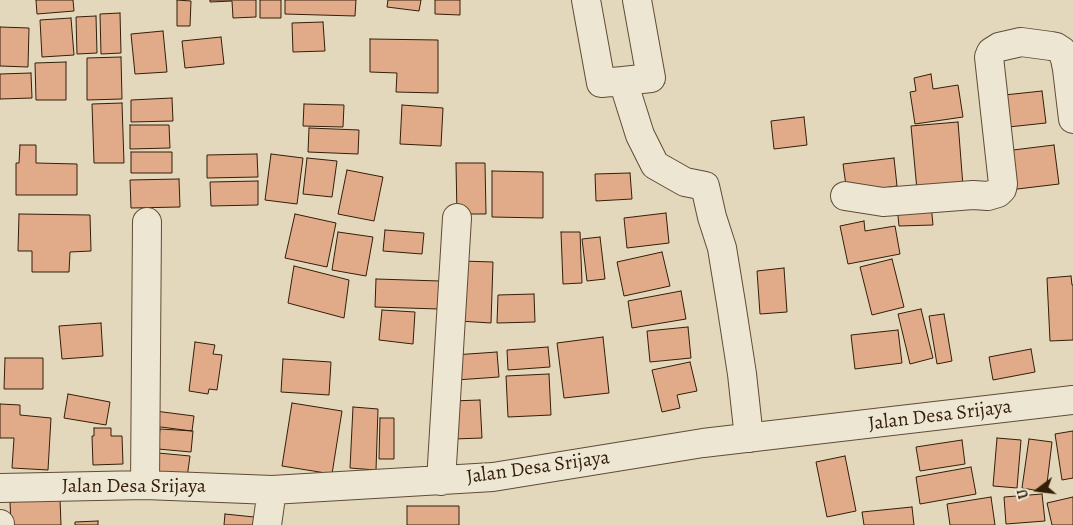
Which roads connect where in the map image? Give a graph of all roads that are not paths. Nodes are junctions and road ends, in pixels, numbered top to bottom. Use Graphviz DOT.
graph roads {
  1 [pos="586,0"];
  2 [pos="637,0"];
  3 [pos="623,81"];
  4 [pos="1073,119"];
  5 [pos="845,196"];
  6 [pos="457,218"];
  7 [pos="147,222"];
  8 [pos="1073,400"];
  9 [pos="749,438"];
  10 [pos="441,481"];
  11 [pos="145,485"];
  12 [pos="0,488"];
  13 [pos="272,490"];
  14 [pos="267,525"];
  1 -- 3 [label="street"];
  2 -- 3 [label="street"];
  3 -- 9 [label="street"];
  4 -- 5 [label="street"];
  6 -- 10 [label="street"];
  7 -- 11 [label="street"];
  8 -- 9 [label="street, Jalan Desa Srijaya"];
  9 -- 10 [label="street, Jalan Desa Srijaya"];
  10 -- 13 [label="street, Jalan Desa Srijaya"];
  11 -- 12 [label="street, Jalan Desa Srijaya"];
  11 -- 13 [label="street, Jalan Desa Srijaya"];
  13 -- 14 [label="street"];
}
